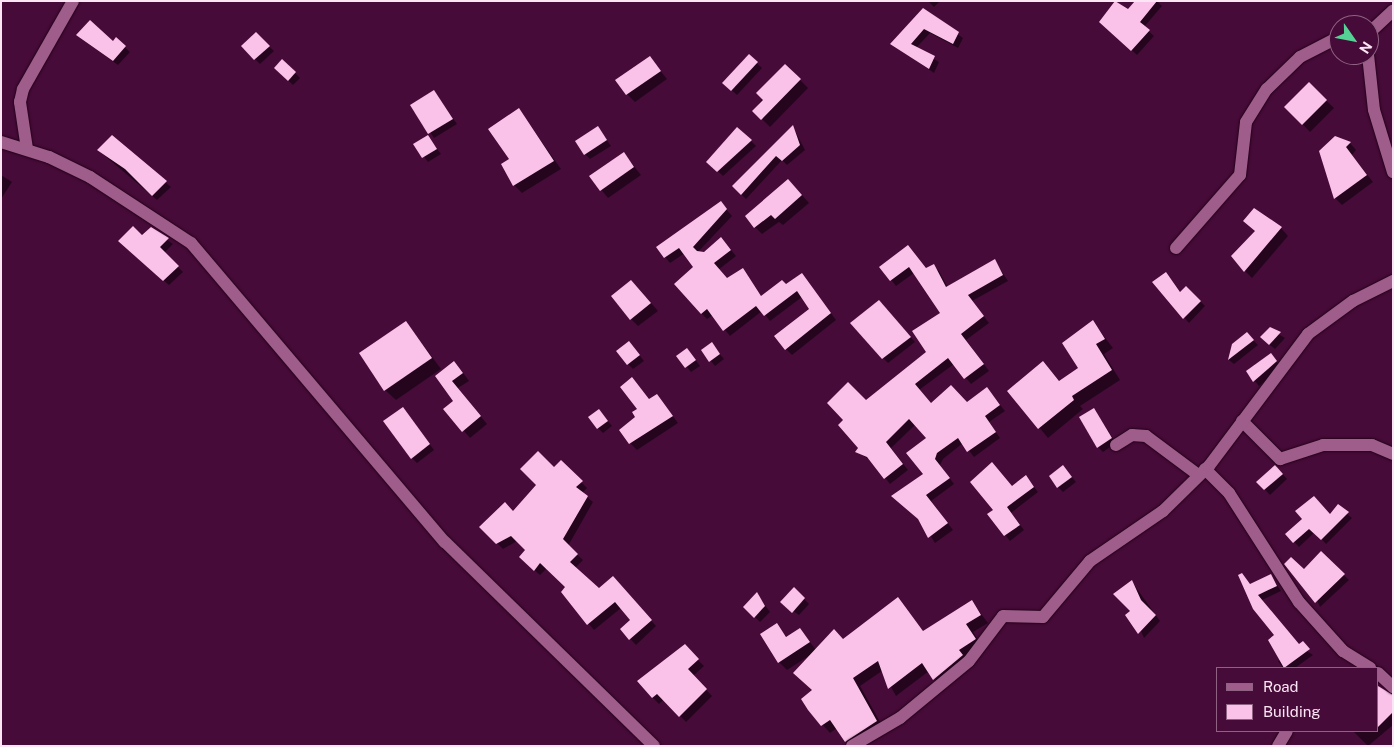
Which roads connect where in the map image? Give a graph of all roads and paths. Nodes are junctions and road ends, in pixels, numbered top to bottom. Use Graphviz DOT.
graph roads {
  1 [pos="73,1"];
  2 [pos="1393,11"];
  3 [pos="1379,24"];
  4 [pos="1329,42"];
  5 [pos="1369,65"];
  6 [pos="1,142"];
  7 [pos="27,150"];
  8 [pos="1393,172"];
  9 [pos="1176,248"];
  10 [pos="1393,281"];
  11 [pos="1242,421"];
  12 [pos="1116,445"];
  13 [pos="1393,454"];
  14 [pos="1201,472"];
  15 [pos="1360,666"];
  16 [pos="1379,674"];
  17 [pos="1393,687"];
  18 [pos="1286,732"];
  19 [pos="654,746"];
  20 [pos="852,746"];
  21 [pos="1278,746"];
  1 -- 7 [label="street"];
  2 -- 3 [label="street"];
  4 -- 9 [label="street"];
  5 -- 8 [label="street"];
  6 -- 7 [label="street"];
  7 -- 19 [label="street"];
  10 -- 11 [label="street"];
  11 -- 13 [label="street"];
  11 -- 14 [label="street"];
  12 -- 14 [label="street"];
  14 -- 15 [label="street"];
  14 -- 20 [label="street"];
  16 -- 17 [label="street"];
  18 -- 21 [label="street"];
}
